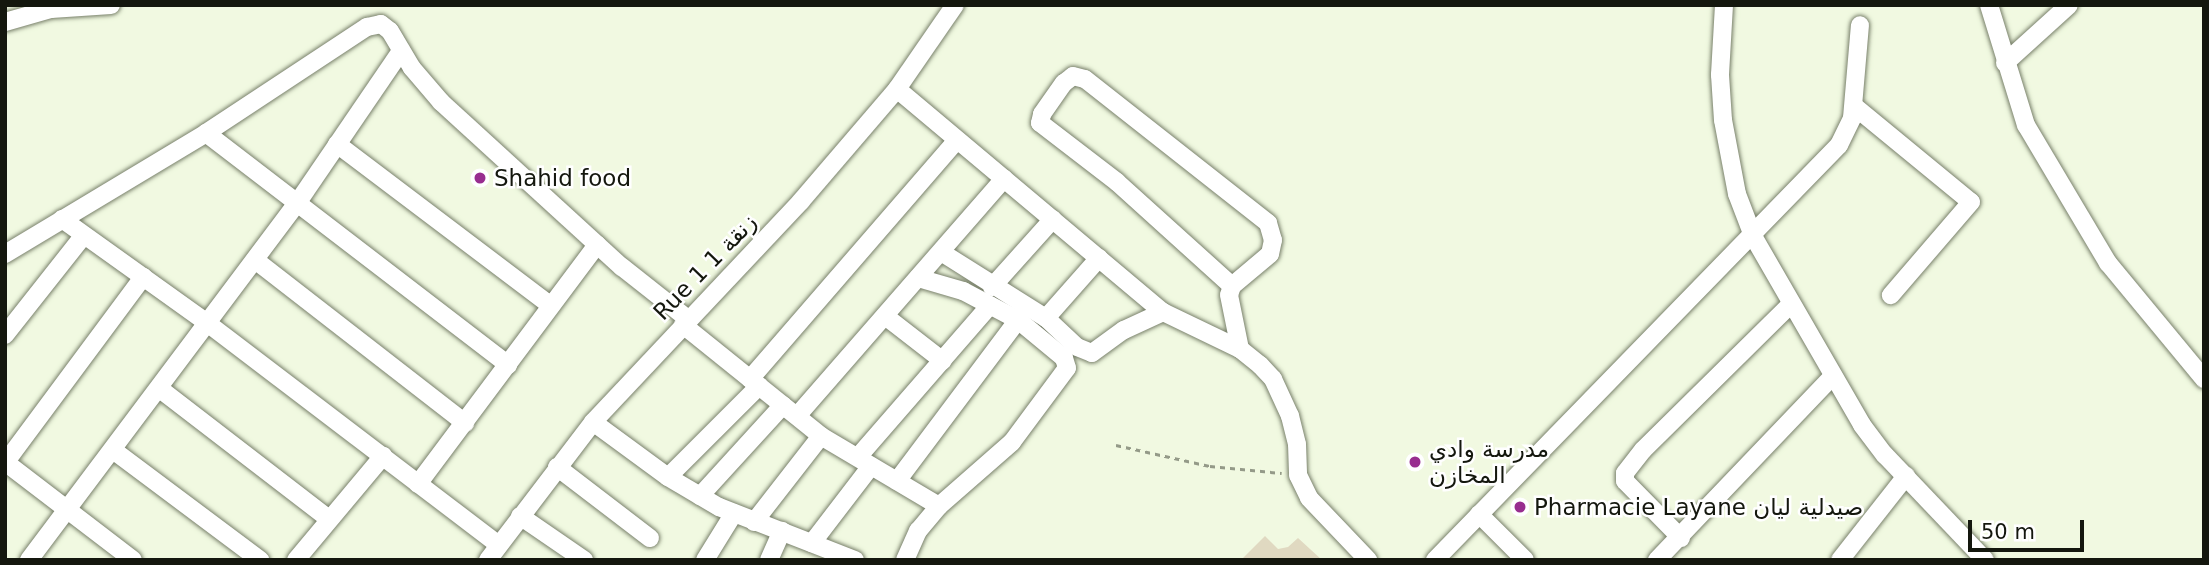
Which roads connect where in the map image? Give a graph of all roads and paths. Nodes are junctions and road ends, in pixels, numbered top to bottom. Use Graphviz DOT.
graph roads {
  1 [pos="110,5"];
  2 [pos="955,5"];
  3 [pos="1724,5"];
  4 [pos="1989,5"];
  5 [pos="2069,5"];
  6 [pos="5,22"];
  7 [pos="1860,25"];
  8 [pos="401,51"];
  9 [pos="2005,63"];
  10 [pos="897,89"];
  11 [pos="1854,106"];
  12 [pos="206,133"];
  13 [pos="957,140"];
  14 [pos="337,144"];
  15 [pos="1004,179"];
  16 [pos="298,202"];
  17 [pos="62,219"];
  18 [pos="1053,219"];
  19 [pos="84,234"];
  20 [pos="1753,236"];
  21 [pos="597,245"];
  22 [pos="941,252"];
  23 [pos="5,254"];
  24 [pos="1099,258"];
  25 [pos="255,260"];
  26 [pos="143,276"];
  27 [pos="918,278"];
  28 [pos="1232,286"];
  29 [pos="992,287"];
  30 [pos="1891,295"];
  31 [pos="1791,304"];
  32 [pos="990,305"];
  33 [pos="551,306"];
  34 [pos="1164,312"];
  35 [pos="885,316"];
  36 [pos="1046,318"];
  37 [pos="1018,320"];
  38 [pos="206,322"];
  39 [pos="686,322"];
  40 [pos="5,335"];
  41 [pos="1240,349"];
  42 [pos="943,360"];
  43 [pos="508,365"];
  44 [pos="1832,376"];
  45 [pos="2204,379"];
  46 [pos="755,383"];
  47 [pos="160,389"];
  48 [pos="790,411"];
  49 [pos="593,422"];
  50 [pos="465,423"];
  51 [pos="821,436"];
  52 [pos="1116,445"];
  53 [pos="113,450"];
  54 [pos="383,456"];
  55 [pos="864,461"];
  56 [pos="5,463"];
  57 [pos="556,467"];
  58 [pos="1298,475"];
  59 [pos="1906,476"];
  60 [pos="668,477"];
  61 [pos="897,481"];
  62 [pos="418,484"];
  63 [pos="700,496"];
  64 [pos="939,506"];
  65 [pos="67,509"];
  66 [pos="734,513"];
  67 [pos="1479,514"];
  68 [pos="520,516"];
  69 [pos="329,519"];
  70 [pos="754,522"];
  71 [pos="782,531"];
  72 [pos="650,538"];
  73 [pos="1681,538"];
  74 [pos="812,543"];
  75 [pos="494,552"];
  76 [pos="844,558"];
  77 [pos="132,559"];
  78 [pos="29,560"];
  79 [pos="260,560"];
  80 [pos="296,560"];
  81 [pos="584,560"];
  82 [pos="705,560"];
  83 [pos="769,560"];
  84 [pos="905,560"];
  85 [pos="1368,560"];
  86 [pos="1435,560"];
  87 [pos="1525,560"];
  88 [pos="1657,560"];
  89 [pos="1840,560"];
  90 [pos="1985,560"];
  1 -- 6 [label="street"];
  2 -- 10 [label="street, Rue 1 زنقة 1"];
  3 -- 20 [label="street"];
  4 -- 9 [label="street"];
  5 -- 9 [label="street"];
  7 -- 11 [label="street"];
  8 -- 12 [label="street"];
  8 -- 14 [label="street"];
  8 -- 21 [label="street"];
  9 -- 45 [label="street"];
  10 -- 13 [label="street"];
  10 -- 39 [label="street, Rue 1 زنقة 1"];
  11 -- 20 [label="street"];
  11 -- 30 [label="street"];
  12 -- 16 [label="street"];
  12 -- 17 [label="street"];
  13 -- 15 [label="street"];
  13 -- 46 [label="street"];
  14 -- 16 [label="street"];
  14 -- 33 [label="street"];
  15 -- 18 [label="street"];
  15 -- 22 [label="street"];
  16 -- 25 [label="street"];
  16 -- 43 [label="street"];
  17 -- 19 [label="street"];
  17 -- 23 [label="street"];
  18 -- 24 [label="street"];
  18 -- 29 [label="street"];
  19 -- 26 [label="street"];
  19 -- 40 [label="street"];
  20 -- 31 [label="street"];
  20 -- 67 [label="street"];
  21 -- 33 [label="street"];
  21 -- 39 [label="street"];
  22 -- 27 [label="street"];
  22 -- 29 [label="street"];
  24 -- 34 [label="street"];
  24 -- 36 [label="street"];
  25 -- 38 [label="street"];
  25 -- 50 [label="street"];
  26 -- 38 [label="street"];
  26 -- 56 [label="street"];
  27 -- 32 [label="street"];
  27 -- 35 [label="street"];
  28 -- 28 [label="street"];
  28 -- 41 [label="street"];
  29 -- 36 [label="street"];
  31 -- 44 [label="street"];
  31 -- 73 [label="street"];
  32 -- 37 [label="street"];
  32 -- 42 [label="street"];
  33 -- 43 [label="street"];
  34 -- 36 [label="street"];
  34 -- 41 [label="street"];
  35 -- 42 [label="street"];
  35 -- 48 [label="street"];
  37 -- 61 [label="street"];
  37 -- 64 [label="street"];
  38 -- 47 [label="street"];
  38 -- 54 [label="street"];
  39 -- 46 [label="street"];
  39 -- 49 [label="street, Rue 1 زنقة 1"];
  41 -- 58 [label="street"];
  42 -- 55 [label="street"];
  43 -- 50 [label="street"];
  44 -- 59 [label="street"];
  44 -- 73 [label="street"];
  46 -- 48 [label="street"];
  46 -- 60 [label="street"];
  47 -- 53 [label="street"];
  47 -- 69 [label="street"];
  48 -- 51 [label="street"];
  48 -- 63 [label="street"];
  49 -- 57 [label="street, Rue 1 زنقة 1"];
  49 -- 60 [label="street"];
  50 -- 62 [label="street"];
  51 -- 55 [label="street"];
  51 -- 70 [label="street"];
  52 -- 58 [label="path"];
  53 -- 65 [label="street"];
  53 -- 79 [label="street"];
  54 -- 62 [label="street"];
  54 -- 69 [label="street"];
  55 -- 61 [label="street"];
  55 -- 74 [label="street"];
  56 -- 65 [label="street"];
  57 -- 68 [label="street, Rue 1 زنقة 1"];
  57 -- 72 [label="street"];
  58 -- 85 [label="street"];
  59 -- 89 [label="street"];
  59 -- 90 [label="street"];
  60 -- 63 [label="street"];
  61 -- 64 [label="street"];
  62 -- 75 [label="street"];
  63 -- 66 [label="street"];
  64 -- 84 [label="street"];
  65 -- 77 [label="street"];
  65 -- 78 [label="street"];
  66 -- 70 [label="street"];
  66 -- 82 [label="street"];
  67 -- 86 [label="street"];
  67 -- 87 [label="street"];
  68 -- 75 [label="street, Rue 1 زنقة 1"];
  68 -- 81 [label="street"];
  69 -- 80 [label="street"];
  70 -- 71 [label="street"];
  71 -- 74 [label="street"];
  71 -- 83 [label="street"];
  73 -- 88 [label="street"];
  74 -- 76 [label="street"];
}
